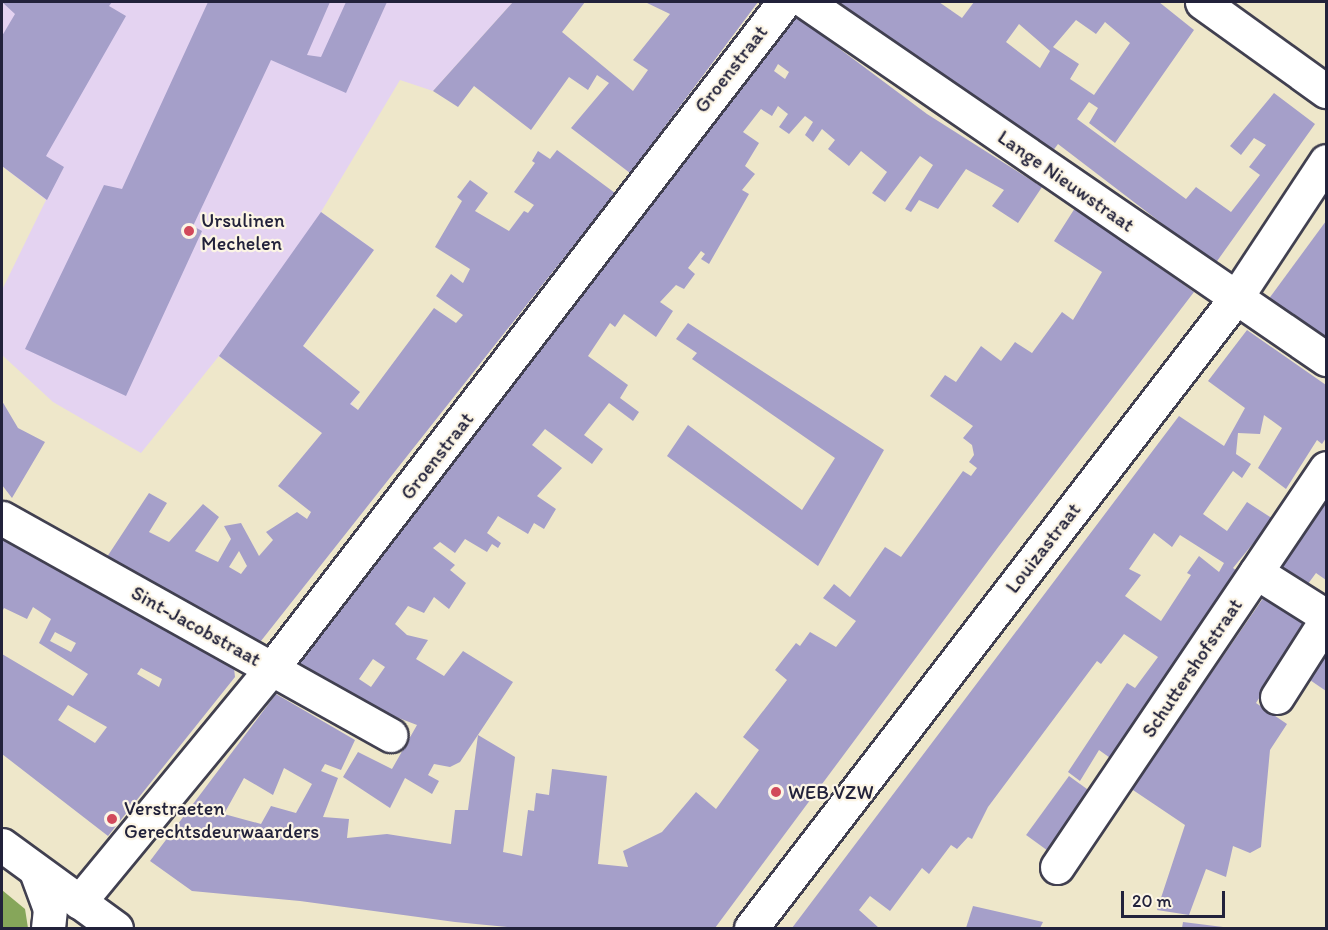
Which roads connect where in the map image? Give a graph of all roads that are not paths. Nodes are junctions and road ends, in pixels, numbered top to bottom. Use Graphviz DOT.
graph roads {
  1 [pos="784,2"];
  2 [pos="806,2"];
  3 [pos="1202,2"];
  4 [pos="1326,91"];
  5 [pos="1326,161"];
  6 [pos="1235,299"];
  7 [pos="1326,359"];
  8 [pos="1326,468"];
  9 [pos="2,518"];
  10 [pos="1256,572"];
  11 [pos="1326,618"];
  12 [pos="272,668"];
  13 [pos="1277,697"];
  14 [pos="390,735"];
  15 [pos="2,845"];
  16 [pos="1057,867"];
  17 [pos="36,871"];
  18 [pos="79,902"];
  19 [pos="48,928"];
  20 [pos="114,928"];
  21 [pos="751,928"];
  1 -- 12 [label="street, Groenstraat"];
  2 -- 6 [label="street, Lange Nieuwstraat"];
  3 -- 4 [label="street"];
  5 -- 6 [label="street, Louizastraat"];
  6 -- 7 [label="street, Lange Nieuwstraat"];
  6 -- 21 [label="street, Louizastraat"];
  8 -- 10 [label="street, Schuttershofstraat"];
  9 -- 12 [label="street, Sint-Jacobstraat"];
  10 -- 11 [label="street"];
  10 -- 16 [label="street, Schuttershofstraat"];
  11 -- 13 [label="street"];
  12 -- 14 [label="street, Sint-Jacobstraat"];
  12 -- 18 [label="street, Groenstraat"];
  15 -- 17 [label="street"];
  17 -- 18 [label="street"];
  17 -- 19 [label="street"];
  18 -- 20 [label="street"];
}
